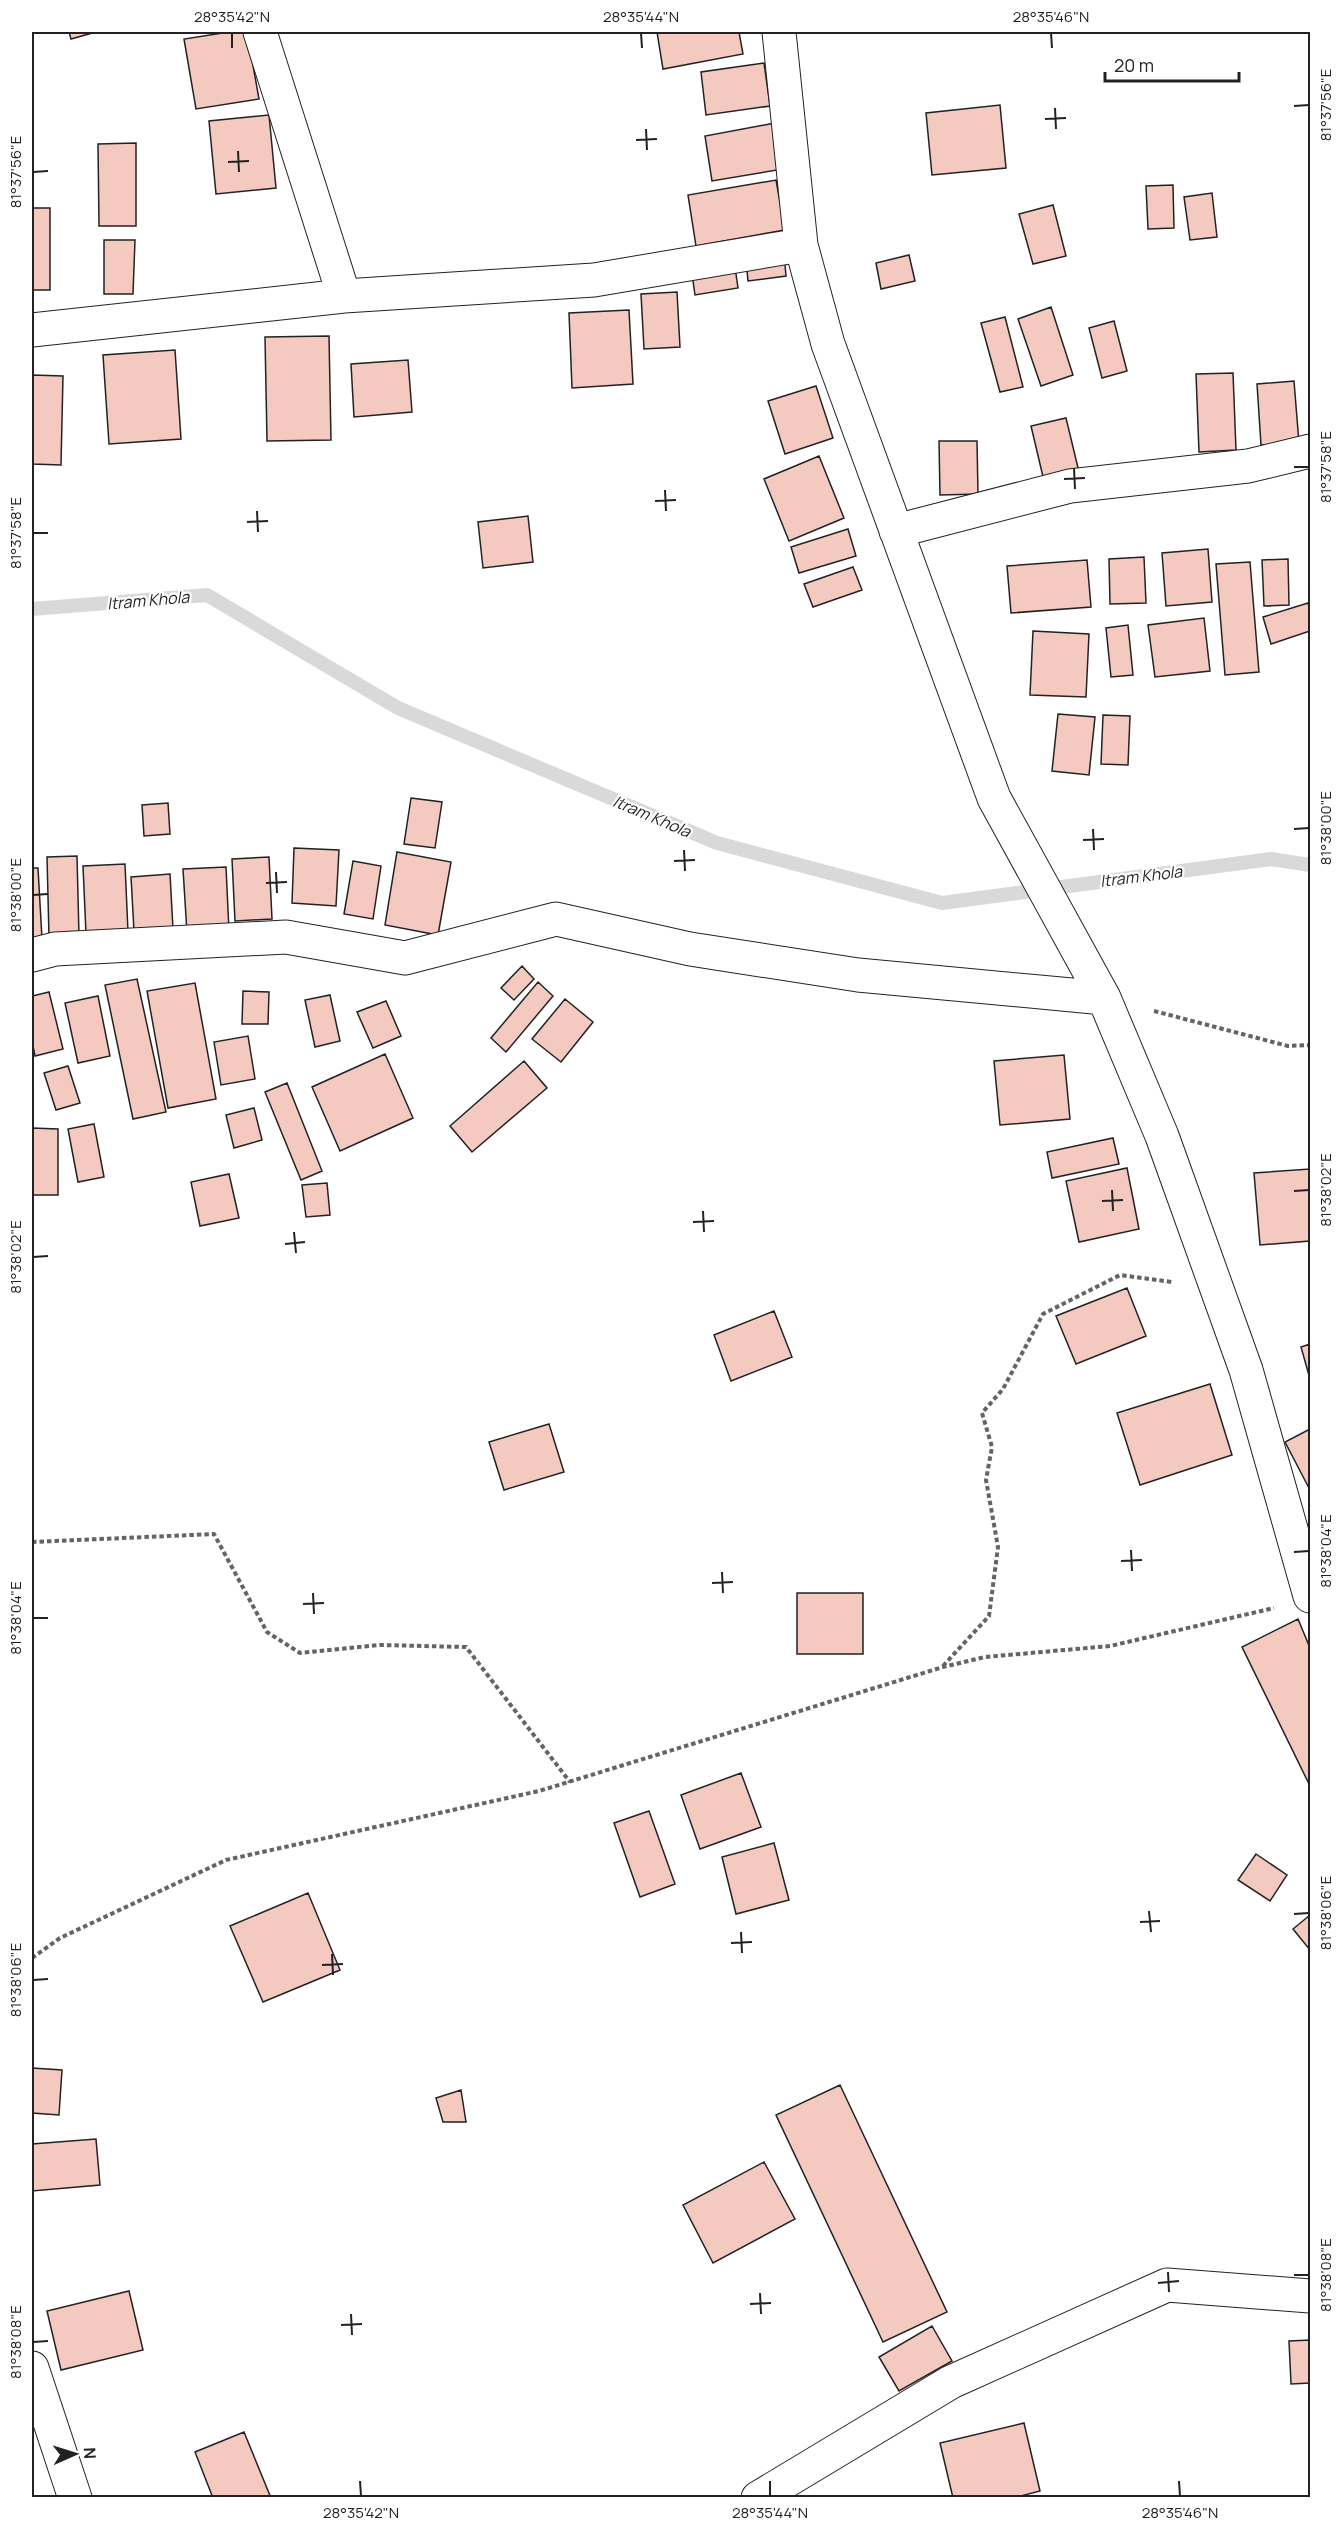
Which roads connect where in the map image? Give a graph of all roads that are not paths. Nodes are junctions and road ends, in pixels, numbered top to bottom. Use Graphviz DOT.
graph roads {
  1 [pos="260,32"];
  2 [pos="779,32"];
  3 [pos="801,245"];
  4 [pos="344,296"];
  5 [pos="32,330"];
  6 [pos="1311,451"];
  7 [pos="896,531"];
  8 [pos="32,955"];
  9 [pos="1104,998"];
  10 [pos="1311,1596"];
  11 [pos="1311,2296"];
  12 [pos="32,2368"];
  13 [pos="75,2498"];
  14 [pos="758,2498"];
  1 -- 4 [label="street"];
  2 -- 3 [label="street"];
  3 -- 4 [label="street"];
  3 -- 7 [label="street"];
  4 -- 5 [label="street"];
  6 -- 7 [label="street"];
  7 -- 9 [label="street"];
  8 -- 9 [label="street"];
  9 -- 10 [label="street"];
  11 -- 14 [label="street"];
  12 -- 13 [label="street"];
}
